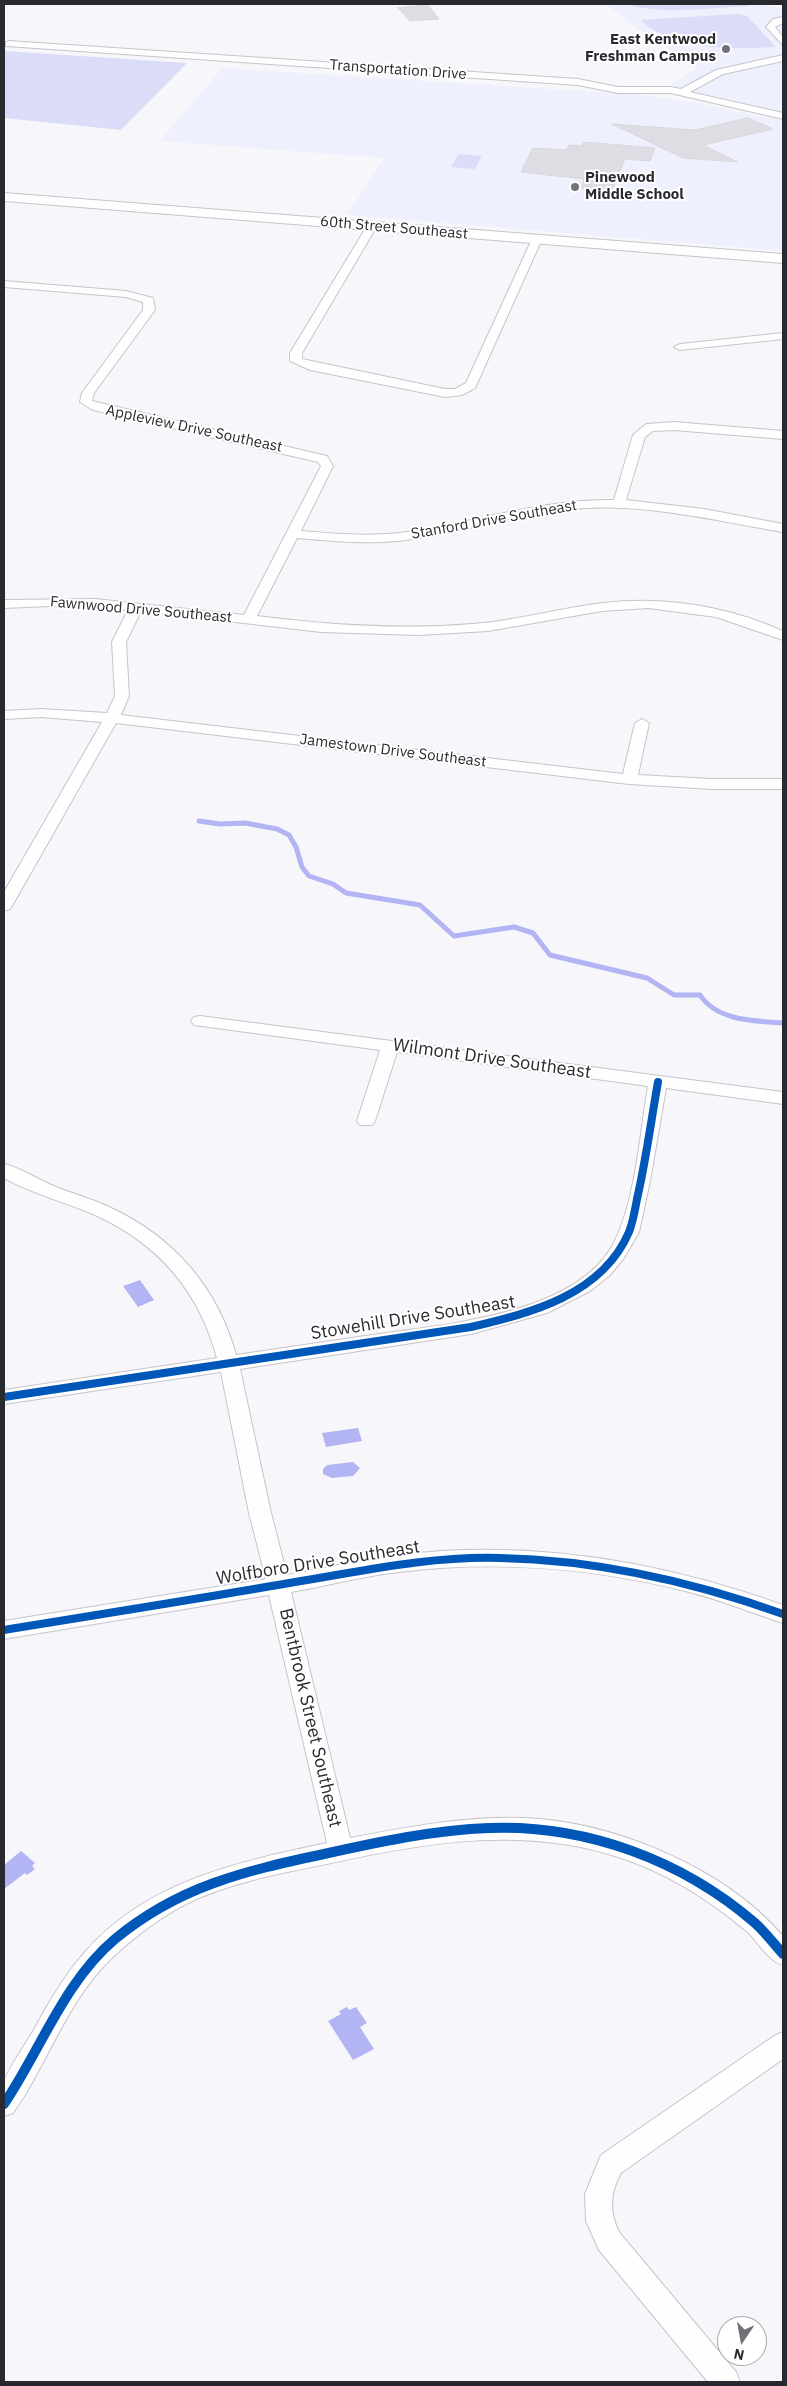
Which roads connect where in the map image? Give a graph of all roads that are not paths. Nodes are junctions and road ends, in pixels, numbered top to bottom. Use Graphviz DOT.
graph roads {
  1 [pos="783,20"];
  2 [pos="783,42"];
  3 [pos="9,44"];
  4 [pos="783,58"];
  5 [pos="683,92"];
  6 [pos="783,116"];
  7 [pos="5,199"];
  8 [pos="372,226"];
  9 [pos="537,239"];
  10 [pos="783,259"];
  11 [pos="4,284"];
  12 [pos="783,336"];
  13 [pos="680,347"];
  14 [pos="783,435"];
  15 [pos="619,503"];
  16 [pos="783,528"];
  17 [pos="292,534"];
  18 [pos="4,604"];
  19 [pos="136,607"];
  20 [pos="249,619"];
  21 [pos="783,636"];
  22 [pos="4,714"];
  23 [pos="112,718"];
  24 [pos="642,723"];
  25 [pos="629,779"];
  26 [pos="783,784"];
  27 [pos="4,906"];
  28 [pos="200,1021"];
  29 [pos="390,1046"];
  30 [pos="658,1082"];
  31 [pos="783,1098"];
  32 [pos="366,1121"];
  33 [pos="4,1170"];
  34 [pos="228,1362"];
  35 [pos="4,1397"];
  36 [pos="279,1585"];
  37 [pos="783,1614"];
  38 [pos="4,1630"];
  39 [pos="341,1850"];
  40 [pos="783,1954"];
  41 [pos="783,2044"];
  42 [pos="4,2104"];
  43 [pos="726,2382"];
  1 -- 2 [label="street"];
  3 -- 5 [label="street, Transportation Drive"];
  4 -- 5 [label="street"];
  5 -- 6 [label="street, Transportation Drive"];
  7 -- 8 [label="main road, 60th Street Southeast"];
  8 -- 9 [label="main road, 60th Street Southeast"];
  8 -- 9 [label="street"];
  9 -- 10 [label="main road, 60th Street Southeast"];
  11 -- 17 [label="street, Appleview Drive Southeast"];
  12 -- 13 [label="street"];
  14 -- 15 [label="street"];
  15 -- 16 [label="street, Stanford Drive Southeast"];
  15 -- 17 [label="street, Stanford Drive Southeast"];
  17 -- 20 [label="street, Appleview Drive Southeast"];
  18 -- 19 [label="street, Fawnwood Drive Southeast"];
  19 -- 20 [label="street, Fawnwood Drive Southeast"];
  19 -- 23 [label="street"];
  20 -- 21 [label="street"];
  22 -- 23 [label="street, Jamestown Drive Southeast"];
  23 -- 25 [label="street, Jamestown Drive Southeast"];
  23 -- 27 [label="street"];
  24 -- 25 [label="street"];
  25 -- 26 [label="street, Jamestown Drive Southeast"];
  28 -- 29 [label="street, Wilmont Drive Southeast"];
  29 -- 30 [label="street, Wilmont Drive Southeast"];
  29 -- 32 [label="street"];
  30 -- 31 [label="street, Wilmont Drive Southeast"];
  30 -- 34 [label="street, Stowehill Drive Southeast"];
  33 -- 34 [label="street, Bentbrook Street Southeast"];
  34 -- 35 [label="street"];
  34 -- 36 [label="street, Bentbrook Street Southeast"];
  36 -- 37 [label="street, Wolfboro Drive Southeast"];
  36 -- 38 [label="street, Wolfboro Drive Southeast"];
  36 -- 39 [label="street, Bentbrook Street Southeast"];
  39 -- 40 [label="street"];
  39 -- 42 [label="street"];
  41 -- 43 [label="street"];
}
